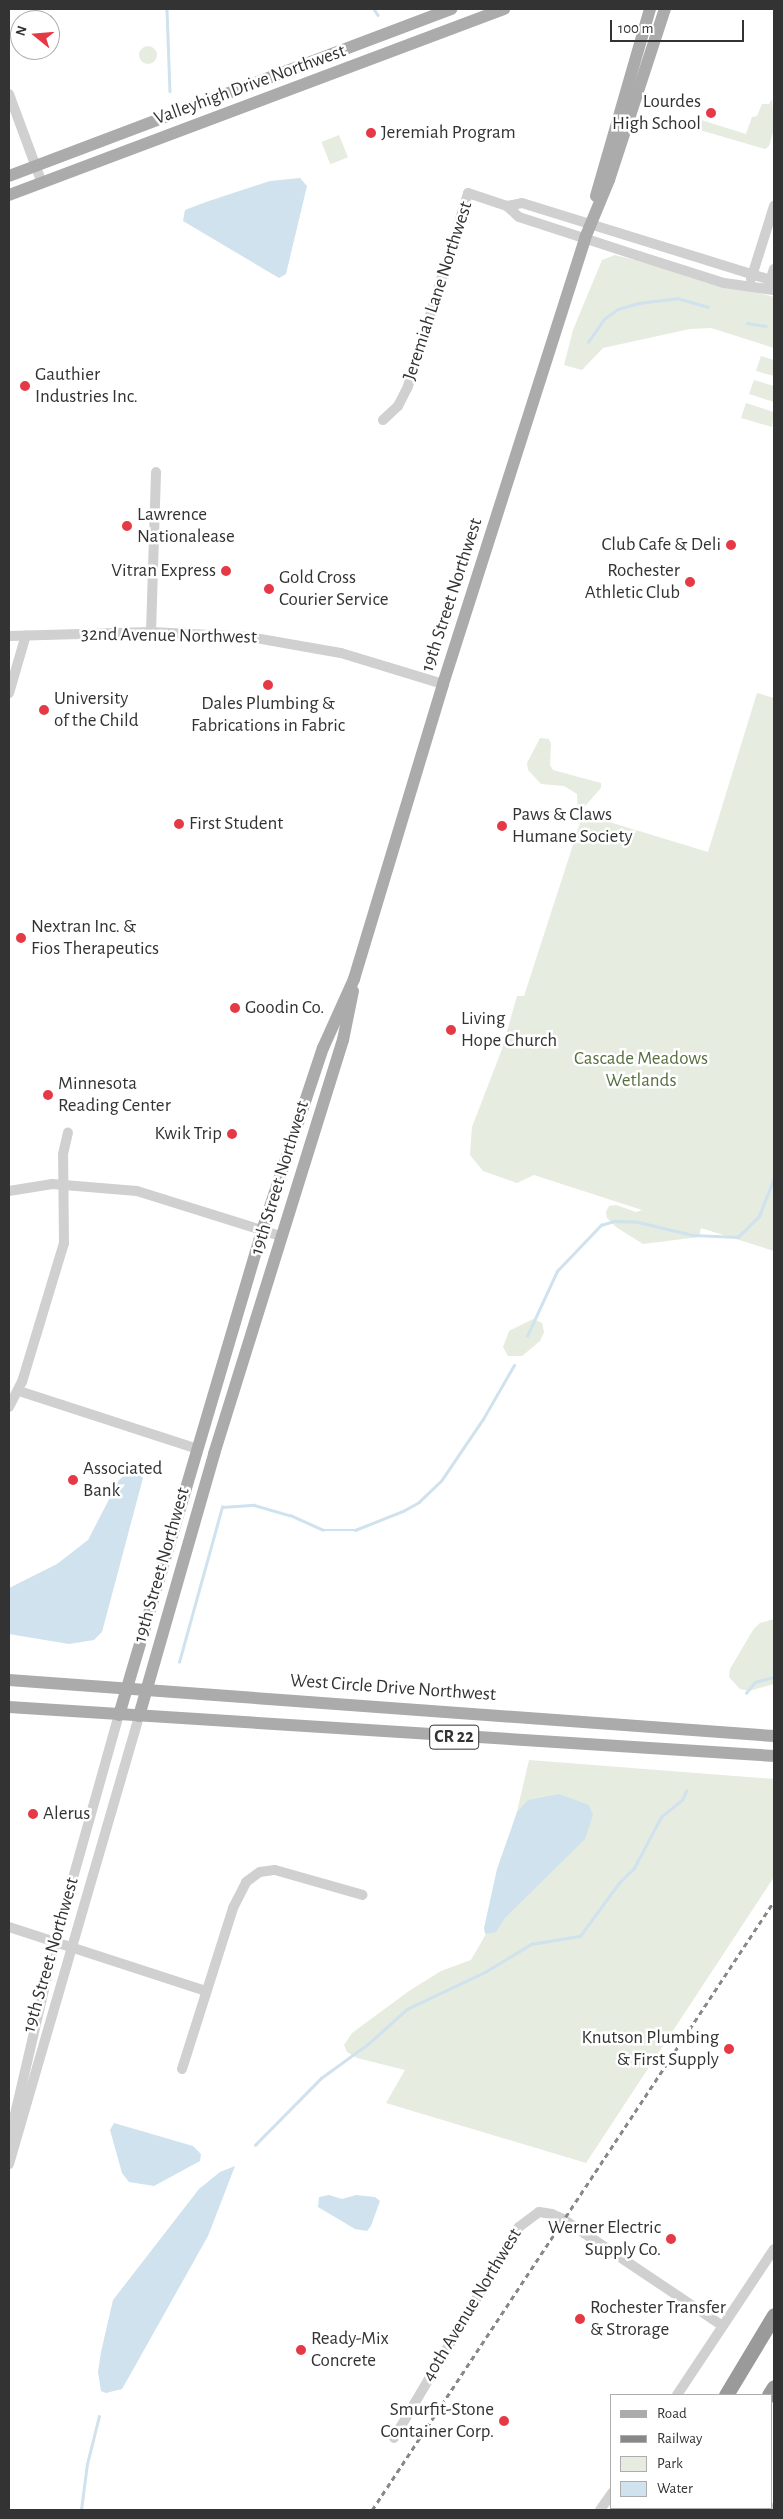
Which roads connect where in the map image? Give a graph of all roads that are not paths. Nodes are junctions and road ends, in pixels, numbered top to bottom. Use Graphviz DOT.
graph roads {
  1 [pos="452,9"];
  2 [pos="504,9"];
  3 [pos="650,9"];
  4 [pos="665,9"];
  5 [pos="9,94"];
  6 [pos="35,166"];
  7 [pos="9,176"];
  8 [pos="42,183"];
  9 [pos="9,195"];
  10 [pos="508,206"];
  11 [pos="774,206"];
  12 [pos="590,224"];
  13 [pos="584,238"];
  14 [pos="774,269"];
  15 [pos="752,274"];
  16 [pos="772,286"];
  17 [pos="749,288"];
  18 [pos="383,420"];
  19 [pos="156,472"];
  20 [pos="151,632"];
  21 [pos="26,635"];
  22 [pos="9,636"];
  23 [pos="443,684"];
  24 [pos="9,692"];
  25 [pos="354,979"];
  26 [pos="68,1133"];
  27 [pos="63,1184"];
  28 [pos="9,1191"];
  29 [pos="262,1231"];
  30 [pos="281,1236"];
  31 [pos="18,1391"];
  32 [pos="9,1407"];
  33 [pos="198,1449"];
  34 [pos="9,1680"];
  35 [pos="126,1688"];
  36 [pos="146,1690"];
  37 [pos="9,1707"];
  38 [pos="119,1715"];
  39 [pos="139,1716"];
  40 [pos="774,1736"];
  41 [pos="772,1756"];
  42 [pos="363,1895"];
  43 [pos="9,1927"];
  44 [pos="55,1942"];
  45 [pos="72,1947"];
  46 [pos="206,1991"];
  47 [pos="182,2069"];
  48 [pos="9,2140"];
  49 [pos="9,2164"];
  50 [pos="774,2249"];
  51 [pos="774,2315"];
  52 [pos="774,2325"];
  53 [pos="723,2326"];
  54 [pos="678,2394"];
  55 [pos="728,2394"];
  56 [pos="728,2394"];
  57 [pos="394,2438"];
  58 [pos="610,2496"];
  59 [pos="600,2510"];
  1 -- 6 [label="main road, Valleyhigh Drive Northwest"];
  2 -- 8 [label="main road, Valleyhigh Drive Northwest"];
  3 -- 12 [label="main road, 19th Street Northwest"];
  4 -- 12 [label="main road, 19th Street Northwest"];
  5 -- 6 [label="street"];
  6 -- 7 [label="main road, Valleyhigh Drive Northwest"];
  6 -- 8 [label="street"];
  8 -- 9 [label="main road, Valleyhigh Drive Northwest"];
  10 -- 12 [label="street, Jeremiah Lane Northwest"];
  10 -- 13 [label="street, Jeremiah Lane Northwest"];
  10 -- 18 [label="street, Jeremiah Lane Northwest"];
  11 -- 15 [label="street"];
  12 -- 13 [label="main road, 19th Street Northwest"];
  12 -- 15 [label="street, Jeremiah Lane Northwest"];
  13 -- 17 [label="street, Jeremiah Lane Northwest"];
  13 -- 23 [label="main road, 19th Street Northwest"];
  14 -- 16 [label="street"];
  15 -- 16 [label="street, Jeremiah Lane Northwest"];
  15 -- 17 [label="street"];
  16 -- 17 [label="street, Jeremiah Lane Northwest"];
  19 -- 20 [label="street"];
  20 -- 21 [label="street, 32nd Avenue Northwest"];
  20 -- 23 [label="street, 32nd Avenue Northwest"];
  21 -- 22 [label="street, 32nd Avenue Northwest"];
  21 -- 24 [label="street"];
  23 -- 25 [label="main road, 19th Street Northwest"];
  25 -- 29 [label="main road, 19th Street Northwest"];
  25 -- 30 [label="main road, 19th Street Northwest"];
  26 -- 27 [label="street"];
  27 -- 28 [label="street"];
  27 -- 29 [label="street"];
  27 -- 31 [label="street"];
  29 -- 30 [label="street"];
  29 -- 33 [label="main road, 19th Street Northwest"];
  30 -- 36 [label="main road, 19th Street Northwest"];
  31 -- 32 [label="street"];
  31 -- 33 [label="street"];
  33 -- 35 [label="main road, 19th Street Northwest"];
  34 -- 35 [label="main road, West Circle Drive Northwest / CR 22"];
  35 -- 36 [label="main road, West Circle Drive Northwest / CR 22"];
  35 -- 38 [label="main road, 19th Street Northwest"];
  36 -- 39 [label="main road, 19th Street Northwest"];
  36 -- 40 [label="main road, West Circle Drive Northwest / CR 22"];
  37 -- 38 [label="main road, CR 22"];
  38 -- 39 [label="main road, CR 22"];
  38 -- 44 [label="street, 19th Street Northwest"];
  39 -- 41 [label="main road, CR 22"];
  39 -- 45 [label="street, 19th Street Northwest"];
  42 -- 46 [label="street"];
  43 -- 44 [label="street"];
  44 -- 45 [label="street"];
  44 -- 48 [label="street, 19th Street Northwest"];
  45 -- 46 [label="street"];
  45 -- 49 [label="street, 19th Street Northwest"];
  46 -- 47 [label="street"];
  50 -- 53 [label="street"];
  51 -- 55 [label="highway"];
  52 -- 56 [label="highway"];
  53 -- 54 [label="street"];
  53 -- 57 [label="street, 40th Avenue Northwest"];
  58 -- 59 [label="street"];
}
